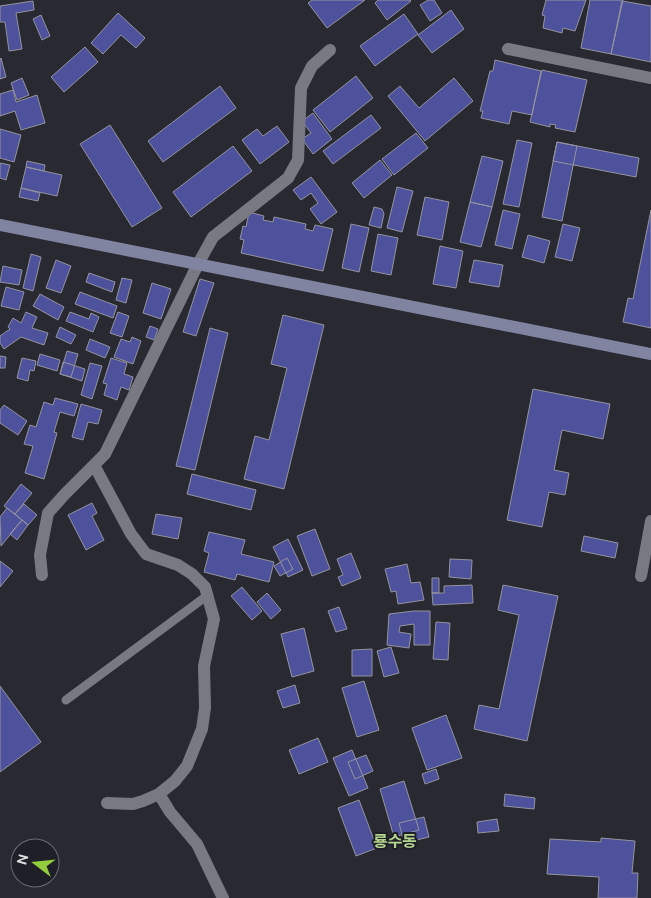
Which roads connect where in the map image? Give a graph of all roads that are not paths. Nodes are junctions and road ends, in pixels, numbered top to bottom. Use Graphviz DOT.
graph roads {
  1 [pos="508,49"];
  2 [pos="330,50"];
  3 [pos="651,78"];
  4 [pos="0,225"];
  5 [pos="198,264"];
  6 [pos="651,354"];
  7 [pos="94,465"];
  8 [pos="651,521"];
  9 [pos="42,575"];
  10 [pos="641,576"];
  11 [pos="208,595"];
  12 [pos="66,700"];
  13 [pos="159,794"];
  14 [pos="107,802"];
  15 [pos="223,898"];
  1 -- 3 [label="street"];
  2 -- 5 [label="street"];
  4 -- 5 [label="main road"];
  5 -- 6 [label="main road"];
  5 -- 7 [label="street"];
  7 -- 9 [label="street"];
  7 -- 11 [label="street"];
  8 -- 10 [label="street"];
  11 -- 12 [label="lane"];
  11 -- 13 [label="street"];
  13 -- 14 [label="street"];
  13 -- 15 [label="street"];
}
